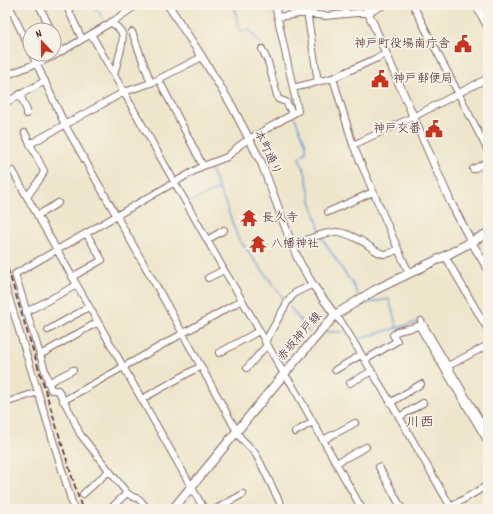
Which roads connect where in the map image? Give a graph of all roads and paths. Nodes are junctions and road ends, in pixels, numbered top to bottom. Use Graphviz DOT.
graph roads {
  1 [pos="9,5"];
  2 [pos="39,5"];
  3 [pos="66,5"];
  4 [pos="137,5"];
  5 [pos="168,5"];
  6 [pos="275,5"];
  7 [pos="306,5"];
  8 [pos="344,5"];
  9 [pos="365,5"];
  10 [pos="384,5"];
  11 [pos="413,5"];
  12 [pos="476,5"];
  13 [pos="368,12"];
  14 [pos="308,14"];
  15 [pos="346,14"];
  16 [pos="278,17"];
  17 [pos="46,22"];
  18 [pos="111,22"];
  19 [pos="488,27"];
  20 [pos="132,32"];
  21 [pos="22,33"];
  22 [pos="91,34"];
  23 [pos="82,39"];
  24 [pos="262,49"];
  25 [pos="62,51"];
  26 [pos="386,54"];
  27 [pos="202,57"];
  28 [pos="36,63"];
  29 [pos="114,75"];
  30 [pos="5,76"];
  31 [pos="333,78"];
  32 [pos="488,78"];
  33 [pos="158,80"];
  34 [pos="45,81"];
  35 [pos="318,82"];
  36 [pos="151,84"];
  37 [pos="293,88"];
  38 [pos="124,92"];
  39 [pos="20,94"];
  40 [pos="459,94"];
  41 [pos="5,103"];
  42 [pos="27,114"];
  43 [pos="293,114"];
  44 [pos="413,117"];
  45 [pos="65,125"];
  46 [pos="25,133"];
  47 [pos="249,138"];
  48 [pos="30,144"];
  49 [pos="353,145"];
  50 [pos="488,151"];
  51 [pos="488,162"];
  52 [pos="203,166"];
  53 [pos="473,169"];
  54 [pos="13,171"];
  55 [pos="175,183"];
  56 [pos="373,192"];
  57 [pos="27,196"];
  58 [pos="58,203"];
  59 [pos="328,212"];
  60 [pos="38,215"];
  61 [pos="116,216"];
  62 [pos="224,230"];
  63 [pos="86,233"];
  64 [pos="488,233"];
  65 [pos="207,240"];
  66 [pos="472,242"];
  67 [pos="292,245"];
  68 [pos="57,249"];
  69 [pos="398,249"];
  70 [pos="445,256"];
  71 [pos="488,269"];
  72 [pos="224,270"];
  73 [pos="409,273"];
  74 [pos="72,277"];
  75 [pos="208,278"];
  76 [pos="313,284"];
  77 [pos="5,285"];
  78 [pos="77,285"];
  79 [pos="242,300"];
  80 [pos="7,302"];
  81 [pos="89,306"];
  82 [pos="26,312"];
  83 [pos="335,314"];
  84 [pos="488,314"];
  85 [pos="481,318"];
  86 [pos="421,321"];
  87 [pos="98,322"];
  88 [pos="48,330"];
  89 [pos="488,330"];
  90 [pos="260,331"];
  91 [pos="183,334"];
  92 [pos="266,343"];
  93 [pos="488,345"];
  94 [pos="219,353"];
  95 [pos="40,355"];
  96 [pos="363,358"];
  97 [pos="200,366"];
  98 [pos="448,366"];
  99 [pos="123,367"];
  100 [pos="247,368"];
  101 [pos="73,370"];
  102 [pos="335,370"];
  103 [pos="372,372"];
  104 [pos="284,374"];
  105 [pos="350,382"];
  106 [pos="48,383"];
  107 [pos="421,384"];
  108 [pos="38,392"];
  109 [pos="142,399"];
  110 [pos="63,401"];
  111 [pos="5,403"];
  112 [pos="390,403"];
  113 [pos="423,403"];
  114 [pos="399,416"];
  115 [pos="488,420"];
  116 [pos="313,422"];
  117 [pos="355,423"];
  118 [pos="482,424"];
  119 [pos="237,431"];
  120 [pos="295,432"];
  121 [pos="488,434"];
  122 [pos="323,440"];
  123 [pos="488,442"];
  124 [pos="366,447"];
  125 [pos="336,463"];
  126 [pos="379,467"];
  127 [pos="110,471"];
  128 [pos="488,485"];
  129 [pos="191,487"];
  130 [pos="128,492"];
  131 [pos="83,494"];
  132 [pos="243,494"];
  133 [pos="450,508"];
  134 [pos="74,509"];
  135 [pos="110,509"];
  136 [pos="148,509"];
  137 [pos="173,509"];
  138 [pos="204,509"];
  139 [pos="216,509"];
  140 [pos="282,509"];
  141 [pos="362,509"];
  142 [pos="402,509"];
  1 -- 21 [label="street"];
  2 -- 17 [label="street"];
  3 -- 23 [label="street"];
  4 -- 18 [label="street"];
  5 -- 27 [label="street, 本町通り"];
  6 -- 16 [label="street"];
  7 -- 14 [label="street"];
  8 -- 15 [label="street"];
  9 -- 13 [label="street"];
  10 -- 13 [label="street"];
  11 -- 40 [label="street"];
  12 -- 19 [label="street"];
  13 -- 15 [label="street"];
  13 -- 26 [label="street"];
  14 -- 15 [label="street"];
  14 -- 16 [label="street"];
  14 -- 35 [label="street"];
  16 -- 37 [label="street"];
  18 -- 22 [label="street"];
  18 -- 29 [label="street"];
  20 -- 36 [label="street"];
  22 -- 23 [label="street"];
  22 -- 29 [label="street"];
  23 -- 25 [label="street"];
  24 -- 43 [label="street"];
  26 -- 31 [label="street"];
  26 -- 44 [label="street"];
  27 -- 33 [label="street"];
  27 -- 47 [label="street, 本町通り"];
  28 -- 30 [label="street"];
  28 -- 34 [label="street"];
  29 -- 38 [label="street"];
  31 -- 35 [label="street"];
  31 -- 49 [label="street"];
  32 -- 40 [label="street"];
  33 -- 36 [label="street"];
  33 -- 52 [label="street"];
  34 -- 39 [label="street"];
  34 -- 45 [label="street"];
  35 -- 37 [label="street"];
  36 -- 38 [label="street"];
  37 -- 43 [label="street"];
  38 -- 45 [label="street"];
  38 -- 55 [label="street"];
  39 -- 41 [label="street"];
  39 -- 42 [label="street"];
  40 -- 44 [label="street"];
  40 -- 50 [label="street"];
  43 -- 47 [label="street"];
  44 -- 49 [label="street"];
  44 -- 66 [label="street"];
  45 -- 48 [label="street"];
  45 -- 61 [label="street"];
  46 -- 48 [label="street"];
  47 -- 52 [label="street"];
  47 -- 67 [label="street, 本町通り"];
  48 -- 57 [label="street"];
  49 -- 56 [label="street"];
  51 -- 53 [label="street"];
  52 -- 55 [label="street"];
  54 -- 57 [label="street"];
  55 -- 61 [label="street"];
  55 -- 65 [label="street"];
  56 -- 59 [label="street"];
  56 -- 69 [label="street"];
  57 -- 60 [label="street"];
  58 -- 60 [label="street"];
  60 -- 68 [label="street"];
  61 -- 63 [label="street"];
  61 -- 91 [label="street"];
  62 -- 65 [label="street"];
  63 -- 68 [label="street"];
  63 -- 74 [label="street"];
  64 -- 66 [label="main road, 赤坂神戸線"];
  65 -- 72 [label="street"];
  66 -- 70 [label="main road, 赤坂神戸線"];
  66 -- 71 [label="street"];
  67 -- 69 [label="street"];
  67 -- 76 [label="street, 本町通り"];
  68 -- 74 [label="street"];
  68 -- 82 [label="street"];
  69 -- 73 [label="street"];
  70 -- 73 [label="main road, 赤坂神戸線"];
  70 -- 85 [label="street"];
  72 -- 75 [label="street"];
  72 -- 79 [label="street"];
  73 -- 83 [label="main road, 赤坂神戸線"];
  74 -- 78 [label="street"];
  76 -- 83 [label="street, 本町通り"];
  76 -- 92 [label="street"];
  77 -- 80 [label="street"];
  78 -- 81 [label="street"];
  78 -- 82 [label="street"];
  79 -- 90 [label="street"];
  79 -- 91 [label="street"];
  80 -- 108 [label="street"];
  81 -- 87 [label="street"];
  81 -- 88 [label="street"];
  82 -- 95 [label="street"];
  83 -- 96 [label="street"];
  83 -- 104 [label="main road, 赤坂神戸線"];
  84 -- 85 [label="street"];
  85 -- 89 [label="street"];
  86 -- 98 [label="street"];
  87 -- 95 [label="street"];
  87 -- 99 [label="street"];
  90 -- 92 [label="street"];
  90 -- 94 [label="street"];
  91 -- 97 [label="street"];
  91 -- 99 [label="street"];
  92 -- 100 [label="street"];
  92 -- 104 [label="street"];
  93 -- 98 [label="street"];
  95 -- 106 [label="street"];
  96 -- 102 [label="street"];
  96 -- 103 [label="street"];
  96 -- 123 [label="street"];
  97 -- 109 [label="street"];
  97 -- 119 [label="street"];
  98 -- 118 [label="street"];
  99 -- 109 [label="street"];
  99 -- 110 [label="street"];
  101 -- 106 [label="street"];
  103 -- 105 [label="street"];
  103 -- 112 [label="street"];
  104 -- 116 [label="street"];
  104 -- 119 [label="main road, 赤坂神戸線"];
  106 -- 110 [label="street"];
  107 -- 112 [label="street"];
  108 -- 111 [label="street"];
  108 -- 134 [label="street"];
  109 -- 129 [label="street"];
  110 -- 127 [label="street"];
  112 -- 114 [label="street"];
  113 -- 114 [label="street"];
  114 -- 133 [label="street"];
  115 -- 118 [label="street"];
  116 -- 120 [label="street"];
  116 -- 122 [label="street"];
  117 -- 122 [label="street"];
  118 -- 121 [label="street"];
  119 -- 129 [label="main road, 赤坂神戸線"];
  119 -- 140 [label="street"];
  122 -- 125 [label="street"];
  124 -- 125 [label="street"];
  125 -- 141 [label="street"];
  126 -- 142 [label="street"];
  127 -- 130 [label="street"];
  127 -- 131 [label="street"];
  128 -- 133 [label="street"];
  129 -- 137 [label="main road, 赤坂神戸線"];
  129 -- 138 [label="street"];
  130 -- 135 [label="street"];
  130 -- 136 [label="street"];
  132 -- 139 [label="street"];
}
